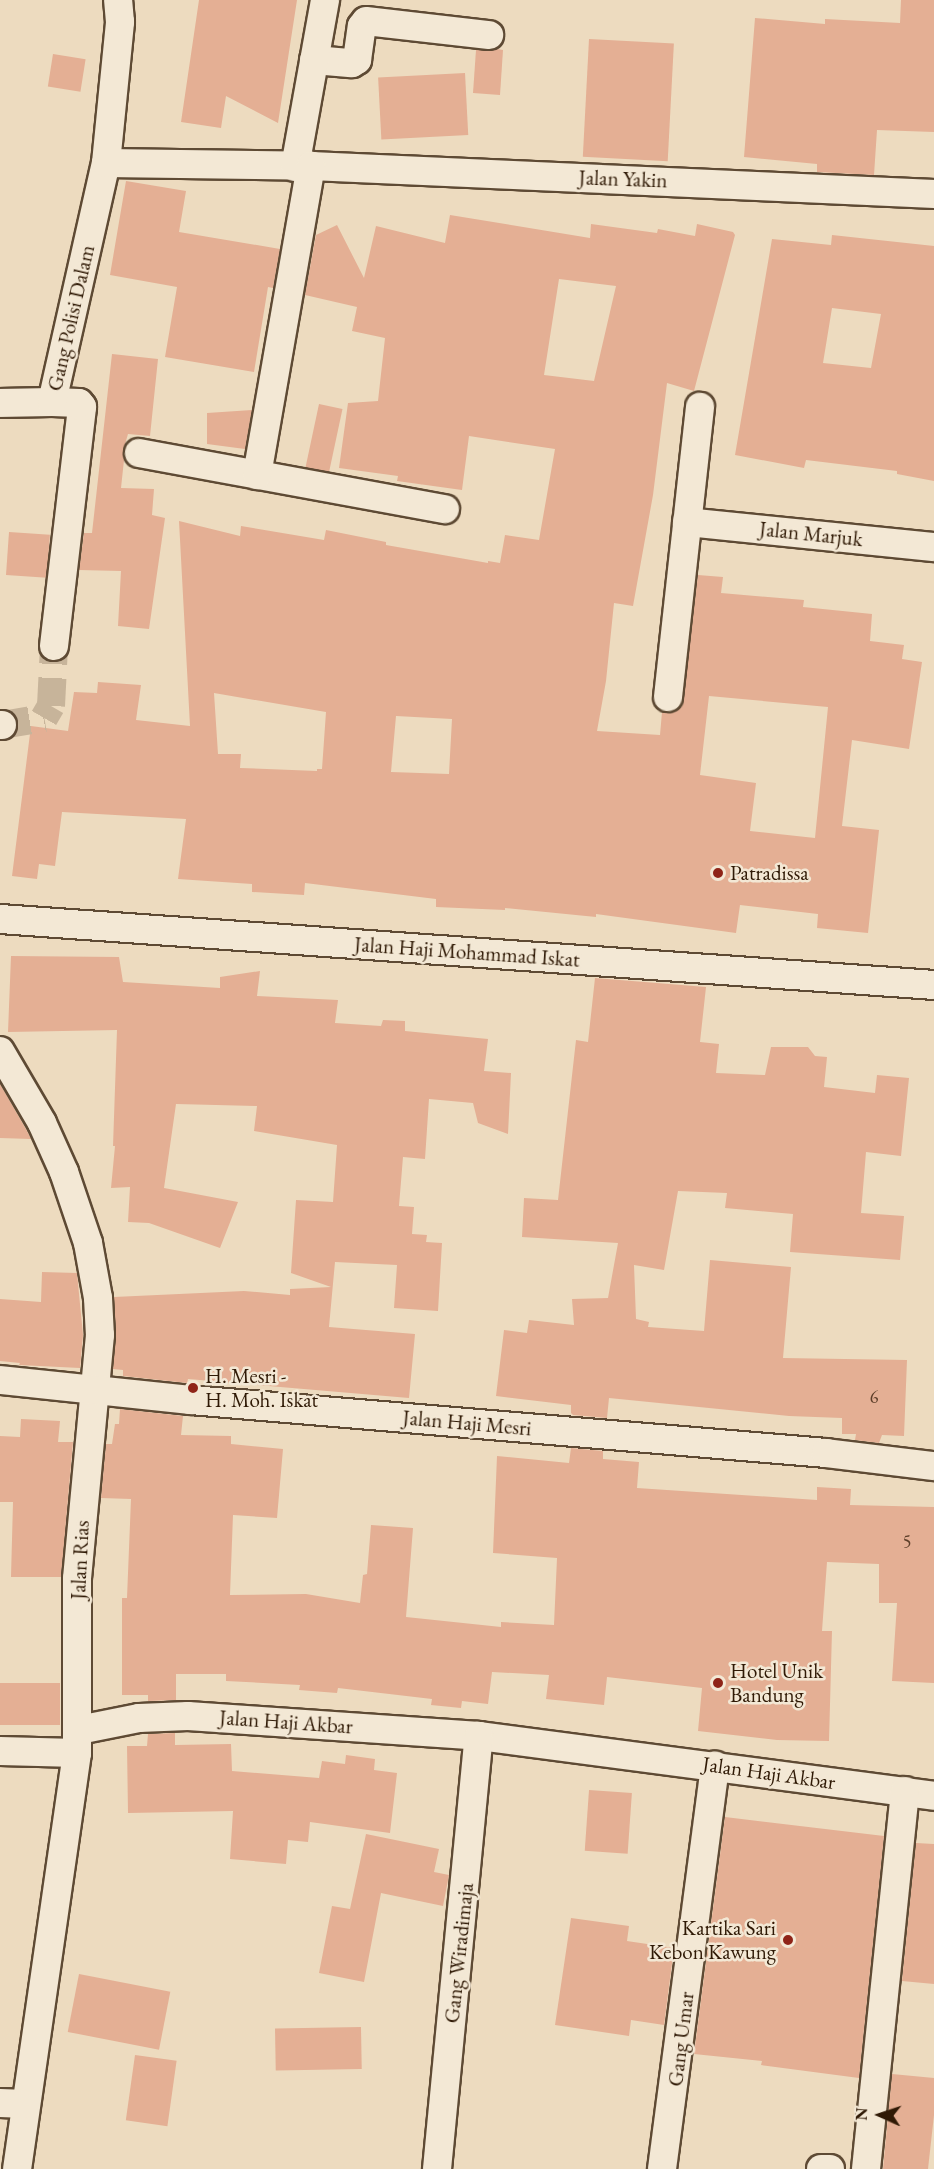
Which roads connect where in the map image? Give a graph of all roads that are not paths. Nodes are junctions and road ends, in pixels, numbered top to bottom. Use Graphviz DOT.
graph roads {
  1 [pos="118,0"];
  2 [pos="325,0"];
  3 [pos="489,35"];
  4 [pos="314,60"];
  5 [pos="106,163"];
  6 [pos="303,167"];
  7 [pos="934,194"];
  8 [pos="52,402"];
  9 [pos="0,403"];
  10 [pos="700,407"];
  11 [pos="139,453"];
  12 [pos="258,475"];
  13 [pos="445,509"];
  14 [pos="687,522"];
  15 [pos="934,547"];
  16 [pos="54,646"];
  17 [pos="668,697"];
  18 [pos="0,919"];
  19 [pos="934,985"];
  20 [pos="0,1052"];
  21 [pos="0,1380"];
  22 [pos="93,1391"];
  23 [pos="934,1466"];
  24 [pos="479,1736"];
  25 [pos="78,1741"];
  26 [pos="0,1751"];
  27 [pos="715,1765"];
  28 [pos="906,1791"];
  29 [pos="934,1796"];
  30 [pos="13,2103"];
  31 [pos="17,2169"];
  32 [pos="437,2169"];
  33 [pos="662,2169"];
  34 [pos="822,2169"];
  35 [pos="830,2169"];
  36 [pos="866,2169"];
  1 -- 5 [label="street, Gang Polisi Dalam"];
  2 -- 4 [label="street"];
  3 -- 4 [label="street"];
  4 -- 6 [label="street"];
  5 -- 6 [label="street, Jalan Yakin"];
  5 -- 8 [label="street, Gang Polisi Dalam"];
  6 -- 7 [label="street, Jalan Yakin"];
  6 -- 12 [label="street"];
  8 -- 9 [label="street"];
  8 -- 16 [label="street, Gang Polisi Dalam"];
  10 -- 14 [label="street"];
  11 -- 12 [label="street"];
  12 -- 13 [label="street"];
  14 -- 15 [label="street, Jalan Marjuk"];
  14 -- 17 [label="street"];
  18 -- 19 [label="street, Jalan Haji Mohammad Iskat"];
  20 -- 22 [label="street, Jalan Rias"];
  21 -- 22 [label="street, Jalan Haji Mesri"];
  22 -- 23 [label="street, Jalan Haji Mesri"];
  22 -- 25 [label="street, Jalan Rias"];
  24 -- 25 [label="street, Jalan Haji Akbar"];
  24 -- 27 [label="street, Jalan Haji Akbar"];
  24 -- 32 [label="street, Gang Wiradimaja"];
  25 -- 26 [label="street, Jalan Haji Akbar"];
  25 -- 30 [label="street"];
  27 -- 28 [label="street, Jalan Haji Akbar"];
  27 -- 33 [label="street, Gang Umar"];
  28 -- 29 [label="street, Jalan Haji Akbar"];
  28 -- 36 [label="street"];
  30 -- 31 [label="street"];
  34 -- 35 [label="street"];
}
